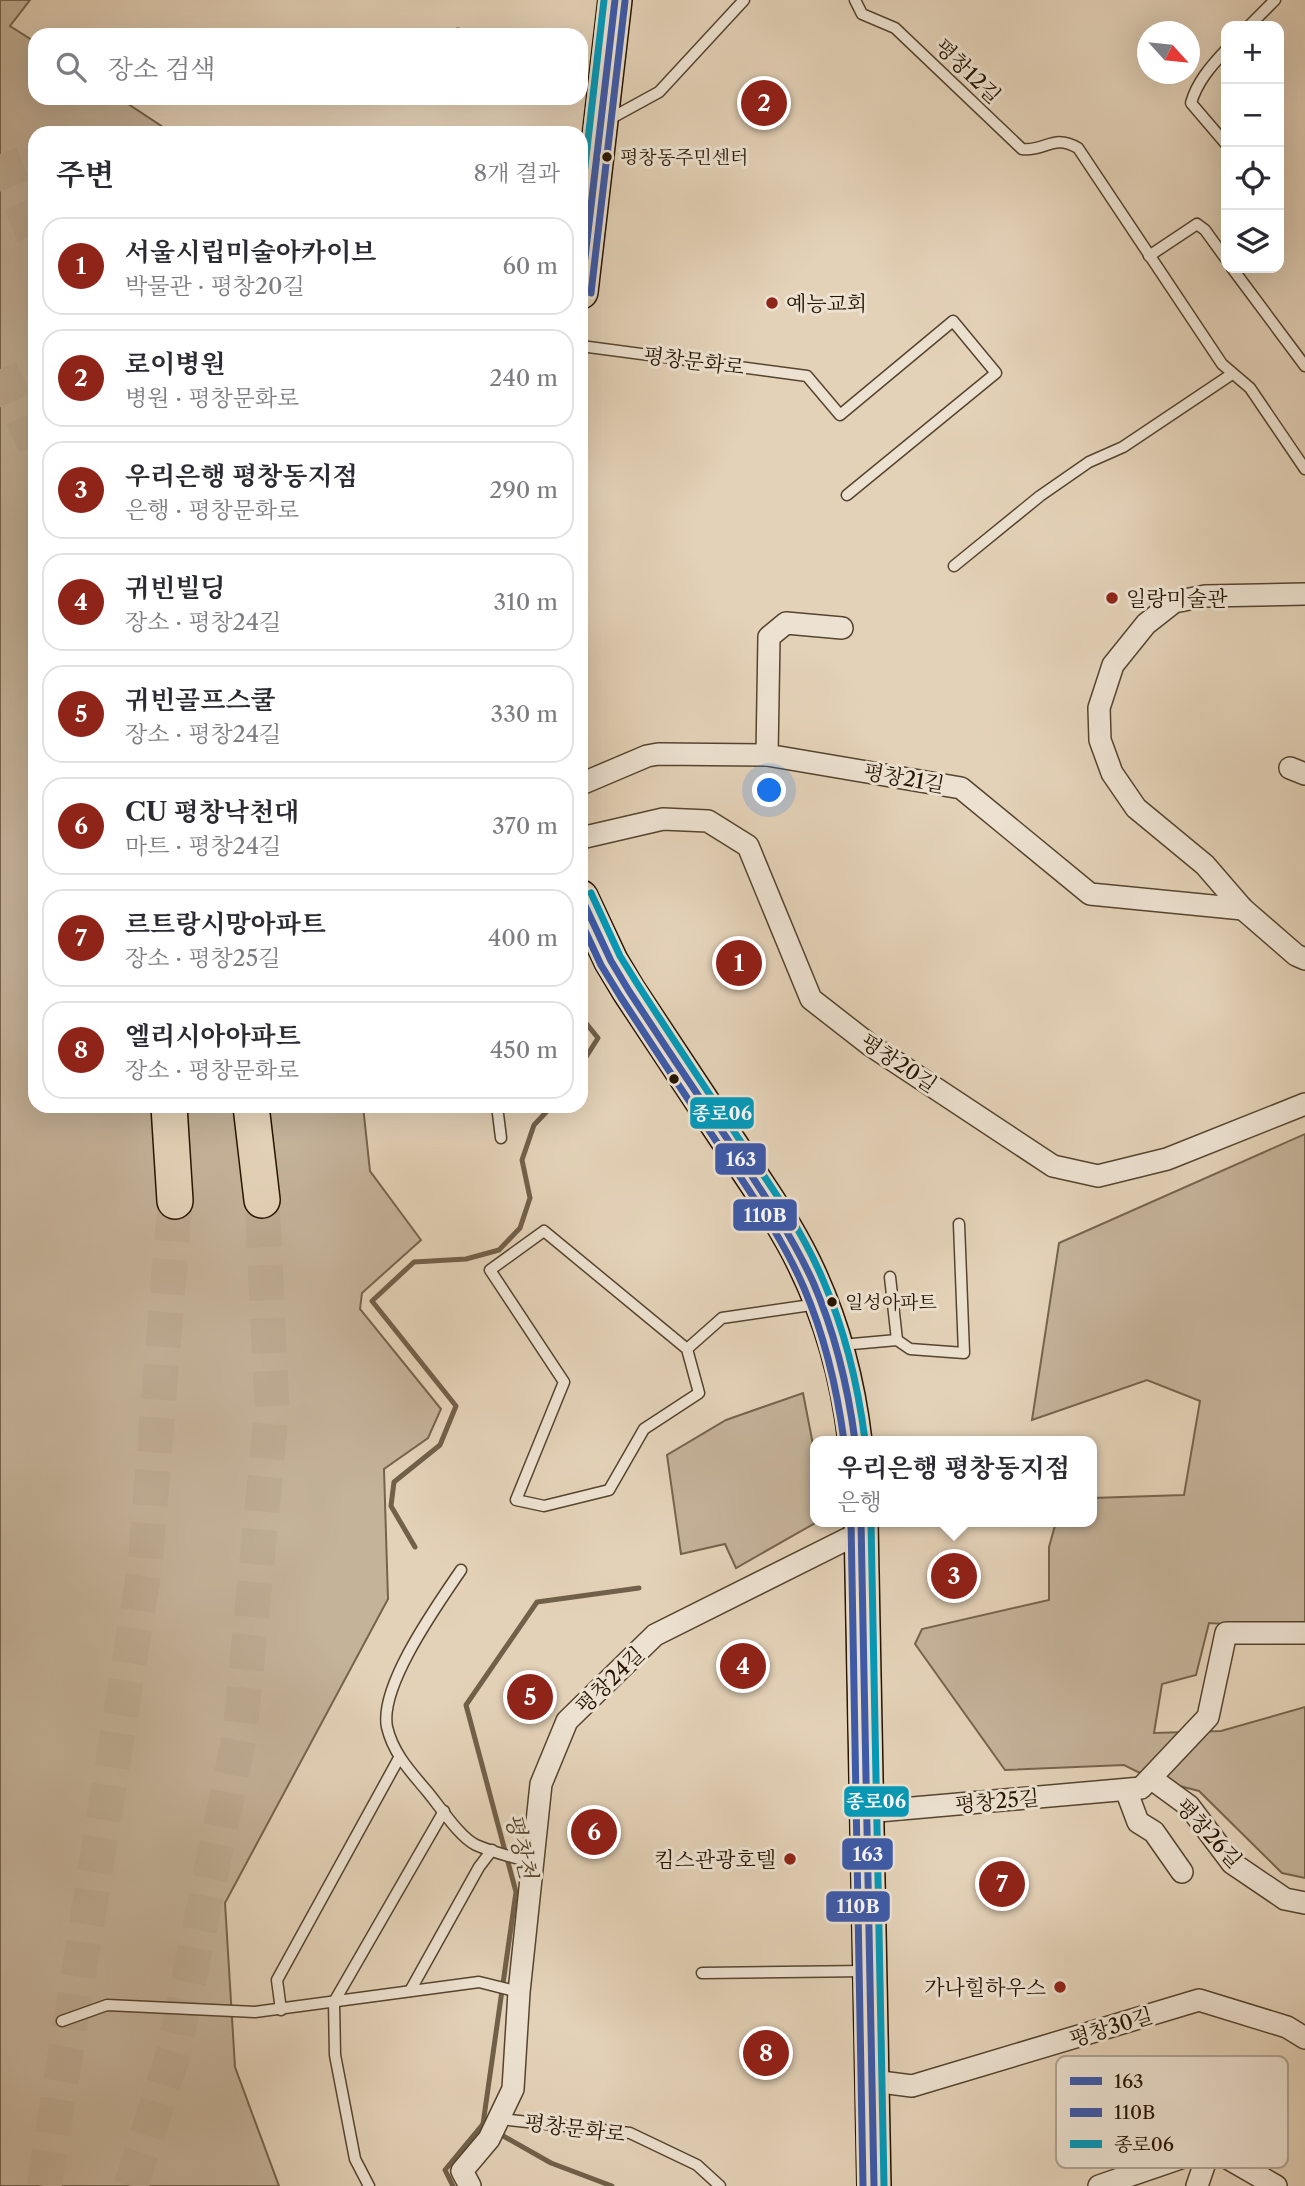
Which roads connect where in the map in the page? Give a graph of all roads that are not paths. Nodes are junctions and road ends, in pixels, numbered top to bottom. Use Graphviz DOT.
graph roads {
  1 [pos="744,0"];
  2 [pos="855,0"];
  3 [pos="1275,0"];
  4 [pos="612,4"];
  5 [pos="1255,21"];
  6 [pos="1221,55"];
  7 [pos="601,124"];
  8 [pos="1221,138"];
  9 [pos="588,233"];
  10 [pos="1221,252"];
  11 [pos="1149,256"];
  12 [pos="1236,273"];
  13 [pos="588,347"];
  14 [pos="1305,366"];
  15 [pos="1232,374"];
  16 [pos="1305,469"];
  17 [pos="847,495"];
  18 [pos="954,566"];
  19 [pos="1305,594"];
  20 [pos="842,628"];
  21 [pos="767,755"];
  22 [pos="588,781"];
  23 [pos="588,836"];
  24 [pos="1243,909"];
  25 [pos="588,912"];
  26 [pos="1305,959"];
  27 [pos="1305,1104"];
  28 [pos="169,1113"];
  29 [pos="252,1113"];
  30 [pos="498,1113"];
  31 [pos="501,1138"];
  32 [pos="175,1200"];
  33 [pos="262,1200"];
  34 [pos="960,1224"];
  35 [pos="890,1277"];
  36 [pos="821,1303"];
  37 [pos="897,1340"];
  38 [pos="835,1346"];
  39 [pos="687,1349"];
  40 [pos="854,1436"];
  41 [pos="861,1527"];
  42 [pos="461,1570"];
  43 [pos="1305,1633"];
  44 [pos="399,1758"];
  45 [pos="1152,1779"];
  46 [pos="1126,1790"];
  47 [pos="444,1811"];
  48 [pos="867,1812"];
  49 [pos="492,1850"];
  50 [pos="533,1863"];
  51 [pos="1182,1872"];
  52 [pos="1305,1903"];
  53 [pos="870,1970"];
  54 [pos="702,1973"];
  55 [pos="410,1991"];
  56 [pos="519,1992"];
  57 [pos="334,2002"];
  58 [pos="281,2010"];
  59 [pos="62,2021"];
  60 [pos="1305,2038"];
  61 [pos="873,2081"];
  62 [pos="500,2119"];
  63 [pos="1152,2168"];
  64 [pos="1203,2168"];
  65 [pos="1245,2168"];
  66 [pos="369,2186"];
  67 [pos="470,2186"];
  68 [pos="720,2186"];
  69 [pos="874,2186"];
  70 [pos="1099,2186"];
  71 [pos="1197,2186"];
  72 [pos="1276,2186"];
  1 -- 7 [label="lane"];
  2 -- 11 [label="lane, 평창12길"];
  3 -- 5 [label="lane"];
  4 -- 7 [label="main road"];
  6 -- 8 [label="lane"];
  7 -- 9 [label="main road"];
  10 -- 11 [label="lane"];
  11 -- 15 [label="lane"];
  12 -- 14 [label="lane"];
  13 -- 17 [label="lane, 평창문화로"];
  15 -- 16 [label="lane"];
  15 -- 18 [label="lane"];
  19 -- 24 [label="street"];
  20 -- 21 [label="street"];
  21 -- 22 [label="street, 평창21길"];
  21 -- 24 [label="street, 평창21길"];
  23 -- 27 [label="street, 평창20길"];
  24 -- 26 [label="street"];
  25 -- 36 [label="main road"];
  28 -- 32 [label="highway"];
  29 -- 33 [label="highway"];
  30 -- 31 [label="lane"];
  34 -- 37 [label="lane"];
  35 -- 37 [label="lane"];
  36 -- 38 [label="main road"];
  36 -- 39 [label="lane"];
  37 -- 38 [label="lane"];
  38 -- 40 [label="main road"];
  39 -- 39 [label="lane"];
  41 -- 48 [label="main road"];
  41 -- 50 [label="street, 평창24길"];
  42 -- 44 [label="lane"];
  43 -- 45 [label="street, 평창25길"];
  44 -- 47 [label="lane"];
  44 -- 58 [label="lane"];
  45 -- 46 [label="street, 평창25길"];
  45 -- 52 [label="street, 평창26길"];
  46 -- 48 [label="street, 평창25길"];
  46 -- 51 [label="street"];
  47 -- 49 [label="lane"];
  47 -- 57 [label="lane"];
  48 -- 53 [label="main road"];
  49 -- 50 [label="lane"];
  49 -- 55 [label="lane"];
  50 -- 56 [label="street, 평창24길"];
  53 -- 54 [label="lane"];
  53 -- 61 [label="main road"];
  55 -- 56 [label="lane"];
  55 -- 57 [label="lane"];
  56 -- 62 [label="street, 평창24길"];
  57 -- 58 [label="lane"];
  57 -- 66 [label="lane"];
  58 -- 59 [label="lane"];
  60 -- 61 [label="street, 평창30길"];
  61 -- 69 [label="main road"];
  62 -- 67 [label="street, 평창24길"];
  62 -- 68 [label="lane, 평창문화로"];
  63 -- 70 [label="street"];
  64 -- 71 [label="street"];
  65 -- 72 [label="street"];
}
